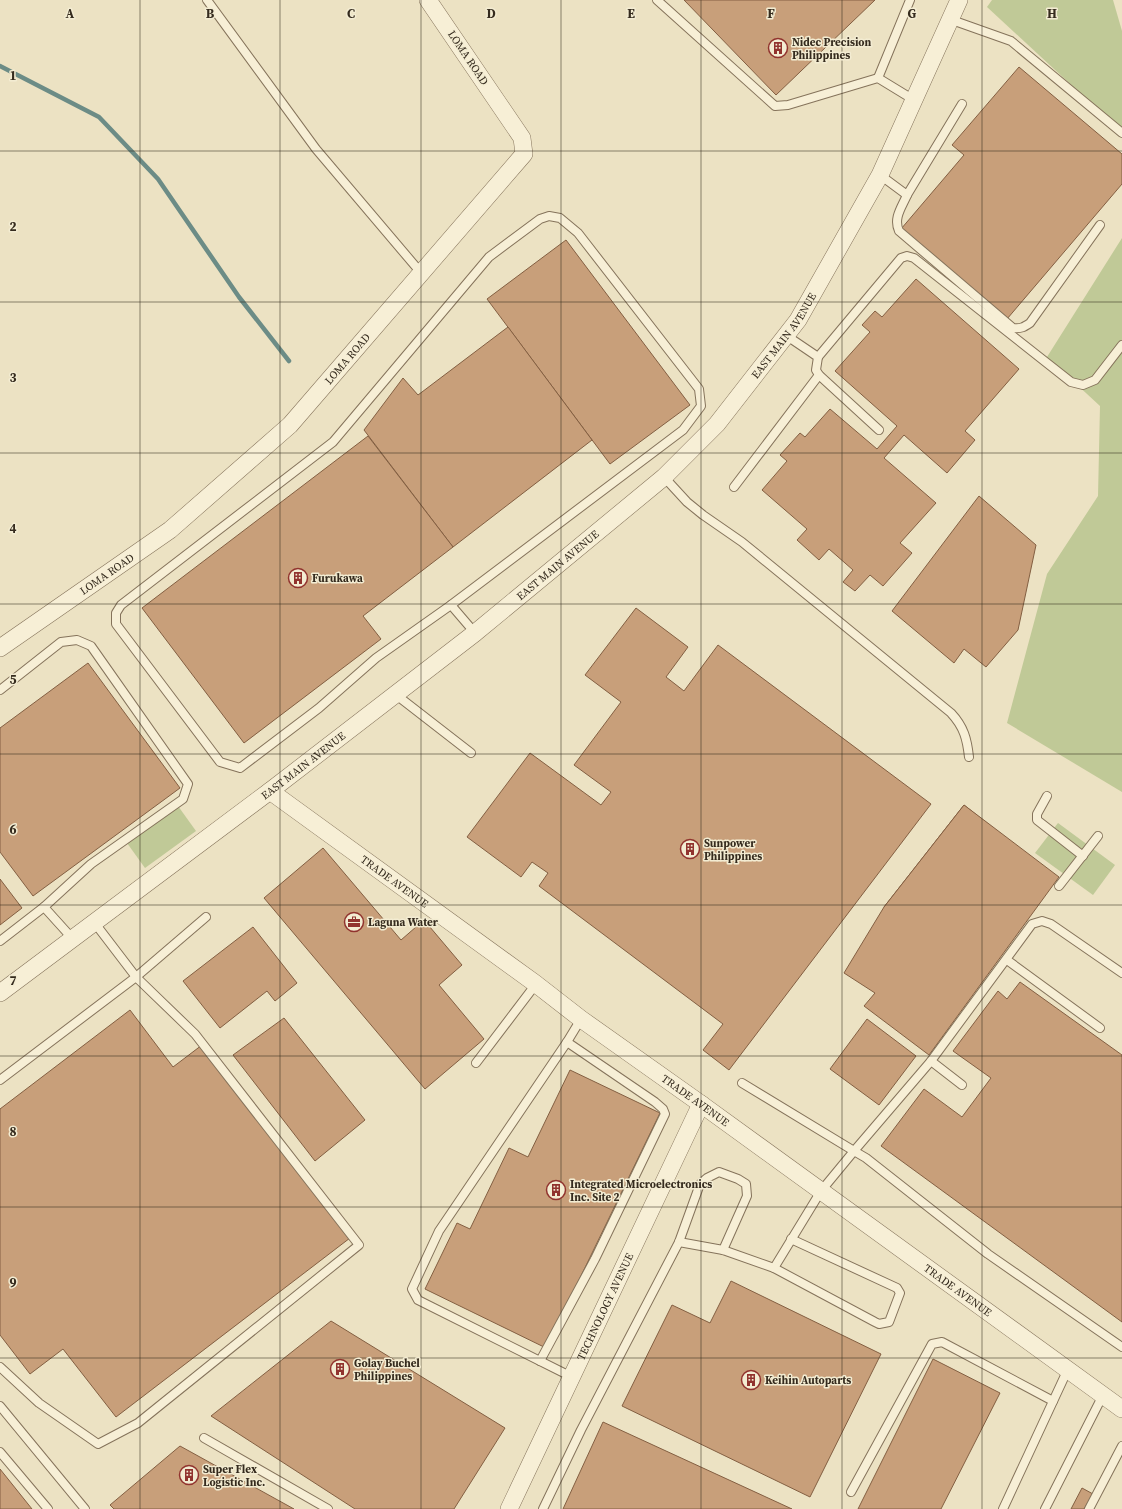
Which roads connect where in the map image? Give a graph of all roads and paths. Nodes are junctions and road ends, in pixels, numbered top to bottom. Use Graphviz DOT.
graph roads {
  1 [pos="208,0"];
  2 [pos="428,0"];
  3 [pos="657,0"];
  4 [pos="910,0"];
  5 [pos="959,0"];
  6 [pos="949,19"];
  7 [pos="878,78"];
  8 [pos="914,100"];
  9 [pos="962,104"];
  10 [pos="1122,133"];
  11 [pos="880,175"];
  12 [pos="907,195"];
  13 [pos="1100,225"];
  14 [pos="422,274"];
  15 [pos="787,336"];
  16 [pos="1122,345"];
  17 [pos="818,357"];
  18 [pos="819,375"];
  19 [pos="879,430"];
  20 [pos="664,477"];
  21 [pos="734,487"];
  22 [pos="451,605"];
  23 [pos="474,633"];
  24 [pos="3,642"];
  25 [pos="0,690"];
  26 [pos="395,694"];
  27 [pos="471,753"];
  28 [pos="969,758"];
  29 [pos="270,791"];
  30 [pos="1047,796"];
  31 [pos="1098,836"];
  32 [pos="1083,856"];
  33 [pos="1059,886"];
  34 [pos="44,906"];
  35 [pos="206,917"];
  36 [pos="94,922"];
  37 [pos="72,938"];
  38 [pos="0,941"];
  39 [pos="1007,960"];
  40 [pos="1122,973"];
  41 [pos="136,977"];
  42 [pos="536,984"];
  43 [pos="0,993"];
  44 [pos="581,1020"];
  45 [pos="1100,1028"];
  46 [pos="567,1042"];
  47 [pos="930,1061"];
  48 [pos="476,1063"];
  49 [pos="0,1080"];
  50 [pos="742,1083"];
  51 [pos="962,1085"];
  52 [pos="701,1104"];
  53 [pos="854,1151"];
  54 [pos="821,1191"];
  55 [pos="791,1240"];
  56 [pos="679,1242"];
  57 [pos="723,1250"];
  58 [pos="774,1268"];
  59 [pos="1122,1347"];
  60 [pos="540,1361"];
  61 [pos="0,1367"];
  62 [pos="1068,1369"];
  63 [pos="572,1377"];
  64 [pos="1103,1395"];
  65 [pos="1053,1401"];
  66 [pos="0,1406"];
  67 [pos="1122,1409"];
  68 [pos="204,1438"];
  69 [pos="1121,1449"];
  70 [pos="0,1452"];
  71 [pos="851,1492"];
  72 [pos="48,1509"];
  73 [pos="85,1509"];
  74 [pos="328,1509"];
  75 [pos="509,1509"];
  76 [pos="543,1509"];
  77 [pos="1003,1509"];
  78 [pos="1045,1509"];
  79 [pos="1089,1509"];
  1 -- 14 [label="lane"];
  2 -- 14 [label="street, LOMA ROAD"];
  3 -- 7 [label="lane"];
  4 -- 7 [label="lane"];
  5 -- 6 [label="street, EAST MAIN AVENUE"];
  6 -- 8 [label="street, EAST MAIN AVENUE"];
  6 -- 10 [label="lane"];
  7 -- 8 [label="lane"];
  8 -- 11 [label="street, EAST MAIN AVENUE"];
  9 -- 12 [label="lane"];
  11 -- 12 [label="lane"];
  11 -- 15 [label="street, EAST MAIN AVENUE"];
  12 -- 13 [label="lane"];
  14 -- 24 [label="street, LOMA ROAD"];
  15 -- 17 [label="lane"];
  15 -- 20 [label="street, EAST MAIN AVENUE"];
  16 -- 17 [label="lane"];
  17 -- 18 [label="lane"];
  18 -- 19 [label="lane"];
  18 -- 21 [label="lane"];
  20 -- 23 [label="street, EAST MAIN AVENUE"];
  20 -- 28 [label="lane"];
  22 -- 22 [label="lane"];
  22 -- 23 [label="lane"];
  23 -- 26 [label="street, EAST MAIN AVENUE"];
  25 -- 34 [label="lane"];
  26 -- 27 [label="lane"];
  26 -- 29 [label="street, EAST MAIN AVENUE"];
  29 -- 36 [label="street, EAST MAIN AVENUE"];
  29 -- 42 [label="street, TRADE AVENUE"];
  30 -- 32 [label="lane"];
  31 -- 32 [label="lane"];
  32 -- 33 [label="lane"];
  34 -- 37 [label="lane"];
  34 -- 38 [label="lane"];
  35 -- 41 [label="lane"];
  36 -- 37 [label="street, EAST MAIN AVENUE"];
  36 -- 41 [label="lane"];
  37 -- 43 [label="street, EAST MAIN AVENUE"];
  39 -- 40 [label="lane"];
  39 -- 45 [label="lane"];
  39 -- 47 [label="lane"];
  41 -- 49 [label="lane"];
  41 -- 61 [label="lane"];
  42 -- 44 [label="street, TRADE AVENUE"];
  42 -- 48 [label="lane"];
  44 -- 46 [label="lane"];
  44 -- 52 [label="street, TRADE AVENUE"];
  46 -- 60 [label="lane"];
  46 -- 60 [label="lane"];
  47 -- 51 [label="lane"];
  47 -- 53 [label="lane"];
  50 -- 53 [label="lane"];
  52 -- 54 [label="street, TRADE AVENUE"];
  52 -- 63 [label="street, TECHNOLOGY AVENUE"];
  53 -- 54 [label="lane"];
  53 -- 59 [label="lane"];
  54 -- 55 [label="lane"];
  54 -- 62 [label="street, TRADE AVENUE"];
  55 -- 58 [label="lane"];
  55 -- 58 [label="lane"];
  56 -- 57 [label="lane"];
  56 -- 57 [label="lane"];
  56 -- 76 [label="lane"];
  57 -- 58 [label="lane"];
  60 -- 63 [label="lane"];
  62 -- 64 [label="street, TRADE AVENUE"];
  62 -- 65 [label="lane"];
  63 -- 75 [label="street, TECHNOLOGY AVENUE"];
  64 -- 67 [label="street, TRADE AVENUE"];
  64 -- 78 [label="lane"];
  65 -- 71 [label="lane"];
  65 -- 77 [label="lane"];
  66 -- 73 [label="lane"];
  68 -- 74 [label="lane"];
  69 -- 79 [label="lane"];
  70 -- 72 [label="lane"];
}
